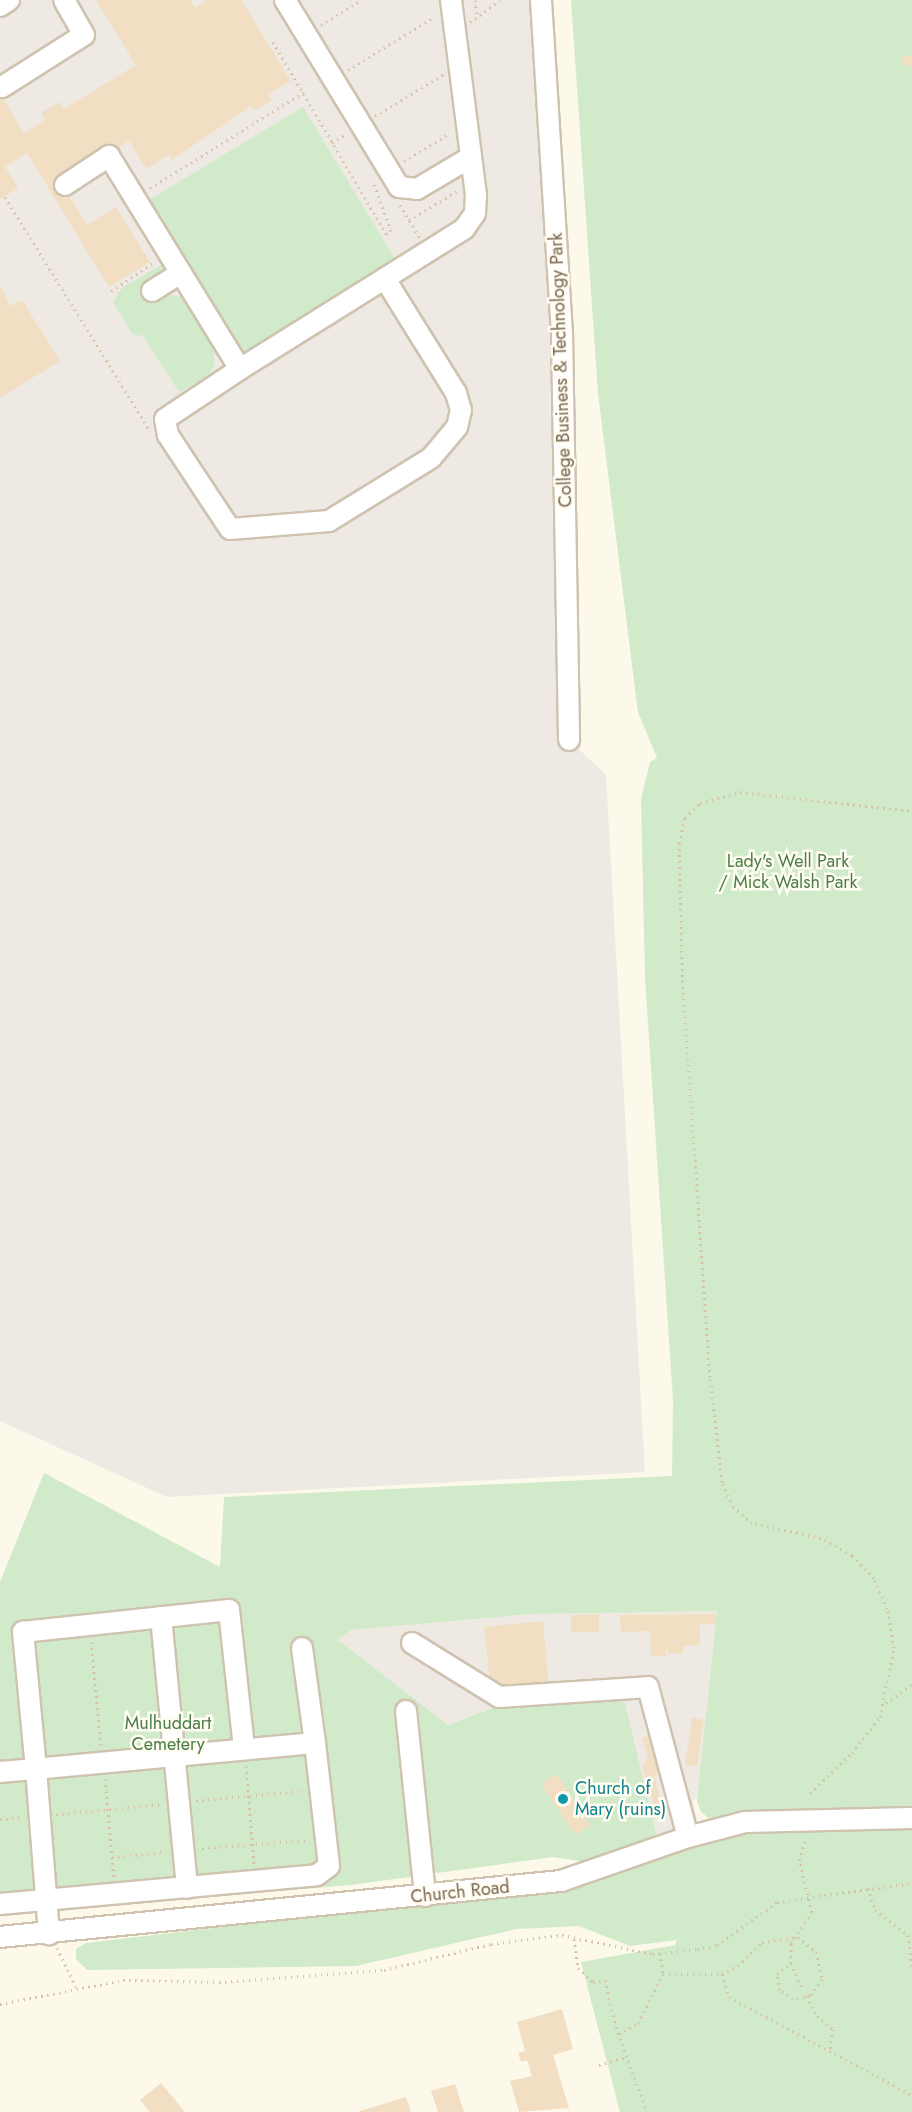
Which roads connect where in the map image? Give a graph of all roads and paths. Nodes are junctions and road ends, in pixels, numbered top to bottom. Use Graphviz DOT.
graph roads {
  1 [pos="9,0"];
  2 [pos="64,0"];
  3 [pos="285,0"];
  4 [pos="361,0"];
  5 [pos="475,0"];
  6 [pos="500,0"];
  7 [pos="541,0"];
  8 [pos="0,6"];
  9 [pos="446,7"];
  10 [pos="477,18"];
  11 [pos="465,24"];
  12 [pos="315,30"];
  13 [pos="273,42"];
  14 [pos="342,74"];
  15 [pos="445,74"];
  16 [pos="2,87"];
  17 [pos="304,92"];
  18 [pos="371,119"];
  19 [pos="353,129"];
  20 [pos="453,131"];
  21 [pos="332,144"];
  22 [pos="471,157"];
  23 [pos="397,165"];
  24 [pos="381,175"];
  25 [pos="65,185"];
  26 [pos="463,187"];
  27 [pos="132,194"];
  28 [pos="5,198"];
  29 [pos="410,220"];
  30 [pos="148,253"];
  31 [pos="180,273"];
  32 [pos="385,279"];
  33 [pos="111,291"];
  34 [pos="152,291"];
  35 [pos="240,369"];
  36 [pos="168,435"];
  37 [pos="569,740"];
  38 [pos="912,811"];
  39 [pos="161,1617"];
  40 [pos="90,1625"];
  41 [pos="412,1643"];
  42 [pos="302,1648"];
  43 [pos="912,1684"];
  44 [pos="884,1704"];
  45 [pos="406,1711"];
  46 [pos="315,1743"];
  47 [pos="244,1749"];
  48 [pos="102,1755"];
  49 [pos="175,1755"];
  50 [pos="36,1769"];
  51 [pos="0,1772"];
  52 [pos="810,1793"];
  53 [pos="912,1818"];
  54 [pos="811,1822"];
  55 [pos="688,1837"];
  56 [pos="326,1839"];
  57 [pos="253,1844"];
  58 [pos="184,1850"];
  59 [pos="112,1857"];
  60 [pos="256,1881"];
  61 [pos="912,1882"];
  62 [pos="867,1887"];
  63 [pos="187,1888"];
  64 [pos="115,1894"];
  65 [pos="425,1896"];
  66 [pos="809,1897"];
  67 [pos="47,1899"];
  68 [pos="0,1904"];
  69 [pos="52,1934"];
  70 [pos="0,1937"];
  71 [pos="794,1937"];
  72 [pos="574,1939"];
  73 [pos="660,1953"];
  74 [pos="791,1963"];
  75 [pos="912,1969"];
  76 [pos="663,1974"];
  77 [pos="722,1974"];
  78 [pos="76,1987"];
  79 [pos="801,1987"];
  80 [pos="806,1996"];
  81 [pos="0,2004"];
  82 [pos="619,2034"];
  83 [pos="830,2051"];
  84 [pos="627,2057"];
  85 [pos="599,2065"];
  86 [pos="912,2094"];
  87 [pos="647,2112"];
  1 -- 8 [label="street"];
  2 -- 16 [label="street"];
  3 -- 22 [label="street"];
  4 -- 12 [label="path"];
  5 -- 10 [label="path"];
  6 -- 10 [label="path"];
  7 -- 37 [label="street, College Business & Technology Park"];
  9 -- 14 [label="path"];
  9 -- 22 [label="street"];
  10 -- 11 [label="path"];
  13 -- 17 [label="path"];
  15 -- 18 [label="path"];
  17 -- 21 [label="path"];
  17 -- 27 [label="path"];
  19 -- 21 [label="path"];
  20 -- 23 [label="path"];
  21 -- 24 [label="path"];
  22 -- 32 [label="street"];
  25 -- 27 [label="street"];
  26 -- 29 [label="path"];
  27 -- 31 [label="street"];
  28 -- 36 [label="path"];
  30 -- 33 [label="path"];
  31 -- 34 [label="street"];
  31 -- 35 [label="street"];
  32 -- 35 [label="street"];
  32 -- 36 [label="street"];
  35 -- 36 [label="street"];
  38 -- 44 [label="path"];
  39 -- 40 [label="street"];
  39 -- 47 [label="street"];
  39 -- 49 [label="street"];
  40 -- 48 [label="path"];
  40 -- 50 [label="street"];
  41 -- 55 [label="street"];
  42 -- 46 [label="street"];
  43 -- 44 [label="path"];
  44 -- 52 [label="path"];
  45 -- 65 [label="street"];
  46 -- 47 [label="street"];
  46 -- 56 [label="street"];
  47 -- 49 [label="street"];
  47 -- 57 [label="path"];
  48 -- 49 [label="street"];
  48 -- 50 [label="street"];
  48 -- 59 [label="path"];
  49 -- 58 [label="street"];
  50 -- 51 [label="street"];
  50 -- 67 [label="street"];
  53 -- 54 [label="street, Church Road"];
  54 -- 55 [label="street, Church Road"];
  54 -- 66 [label="path"];
  55 -- 65 [label="street, Church Road"];
  56 -- 57 [label="path"];
  56 -- 60 [label="street"];
  57 -- 58 [label="path"];
  57 -- 60 [label="path"];
  58 -- 59 [label="path"];
  58 -- 63 [label="street"];
  59 -- 64 [label="path"];
  60 -- 63 [label="street"];
  61 -- 62 [label="path"];
  62 -- 66 [label="path"];
  62 -- 75 [label="path"];
  63 -- 64 [label="street"];
  64 -- 67 [label="street"];
  65 -- 69 [label="street, Church Road"];
  66 -- 71 [label="path"];
  66 -- 73 [label="path"];
  67 -- 68 [label="street"];
  67 -- 69 [label="street"];
  69 -- 70 [label="street, Church Road"];
  69 -- 78 [label="path"];
  71 -- 74 [label="path"];
  71 -- 77 [label="path"];
  71 -- 80 [label="path"];
  72 -- 73 [label="path"];
  72 -- 78 [label="path"];
  72 -- 82 [label="path"];
  73 -- 76 [label="path"];
  74 -- 79 [label="path"];
  74 -- 80 [label="path"];
  76 -- 77 [label="path"];
  76 -- 82 [label="path"];
  77 -- 83 [label="path"];
  78 -- 81 [label="path"];
  80 -- 83 [label="path"];
  82 -- 84 [label="path"];
  83 -- 86 [label="path"];
  84 -- 85 [label="path"];
  84 -- 87 [label="path"];
}
